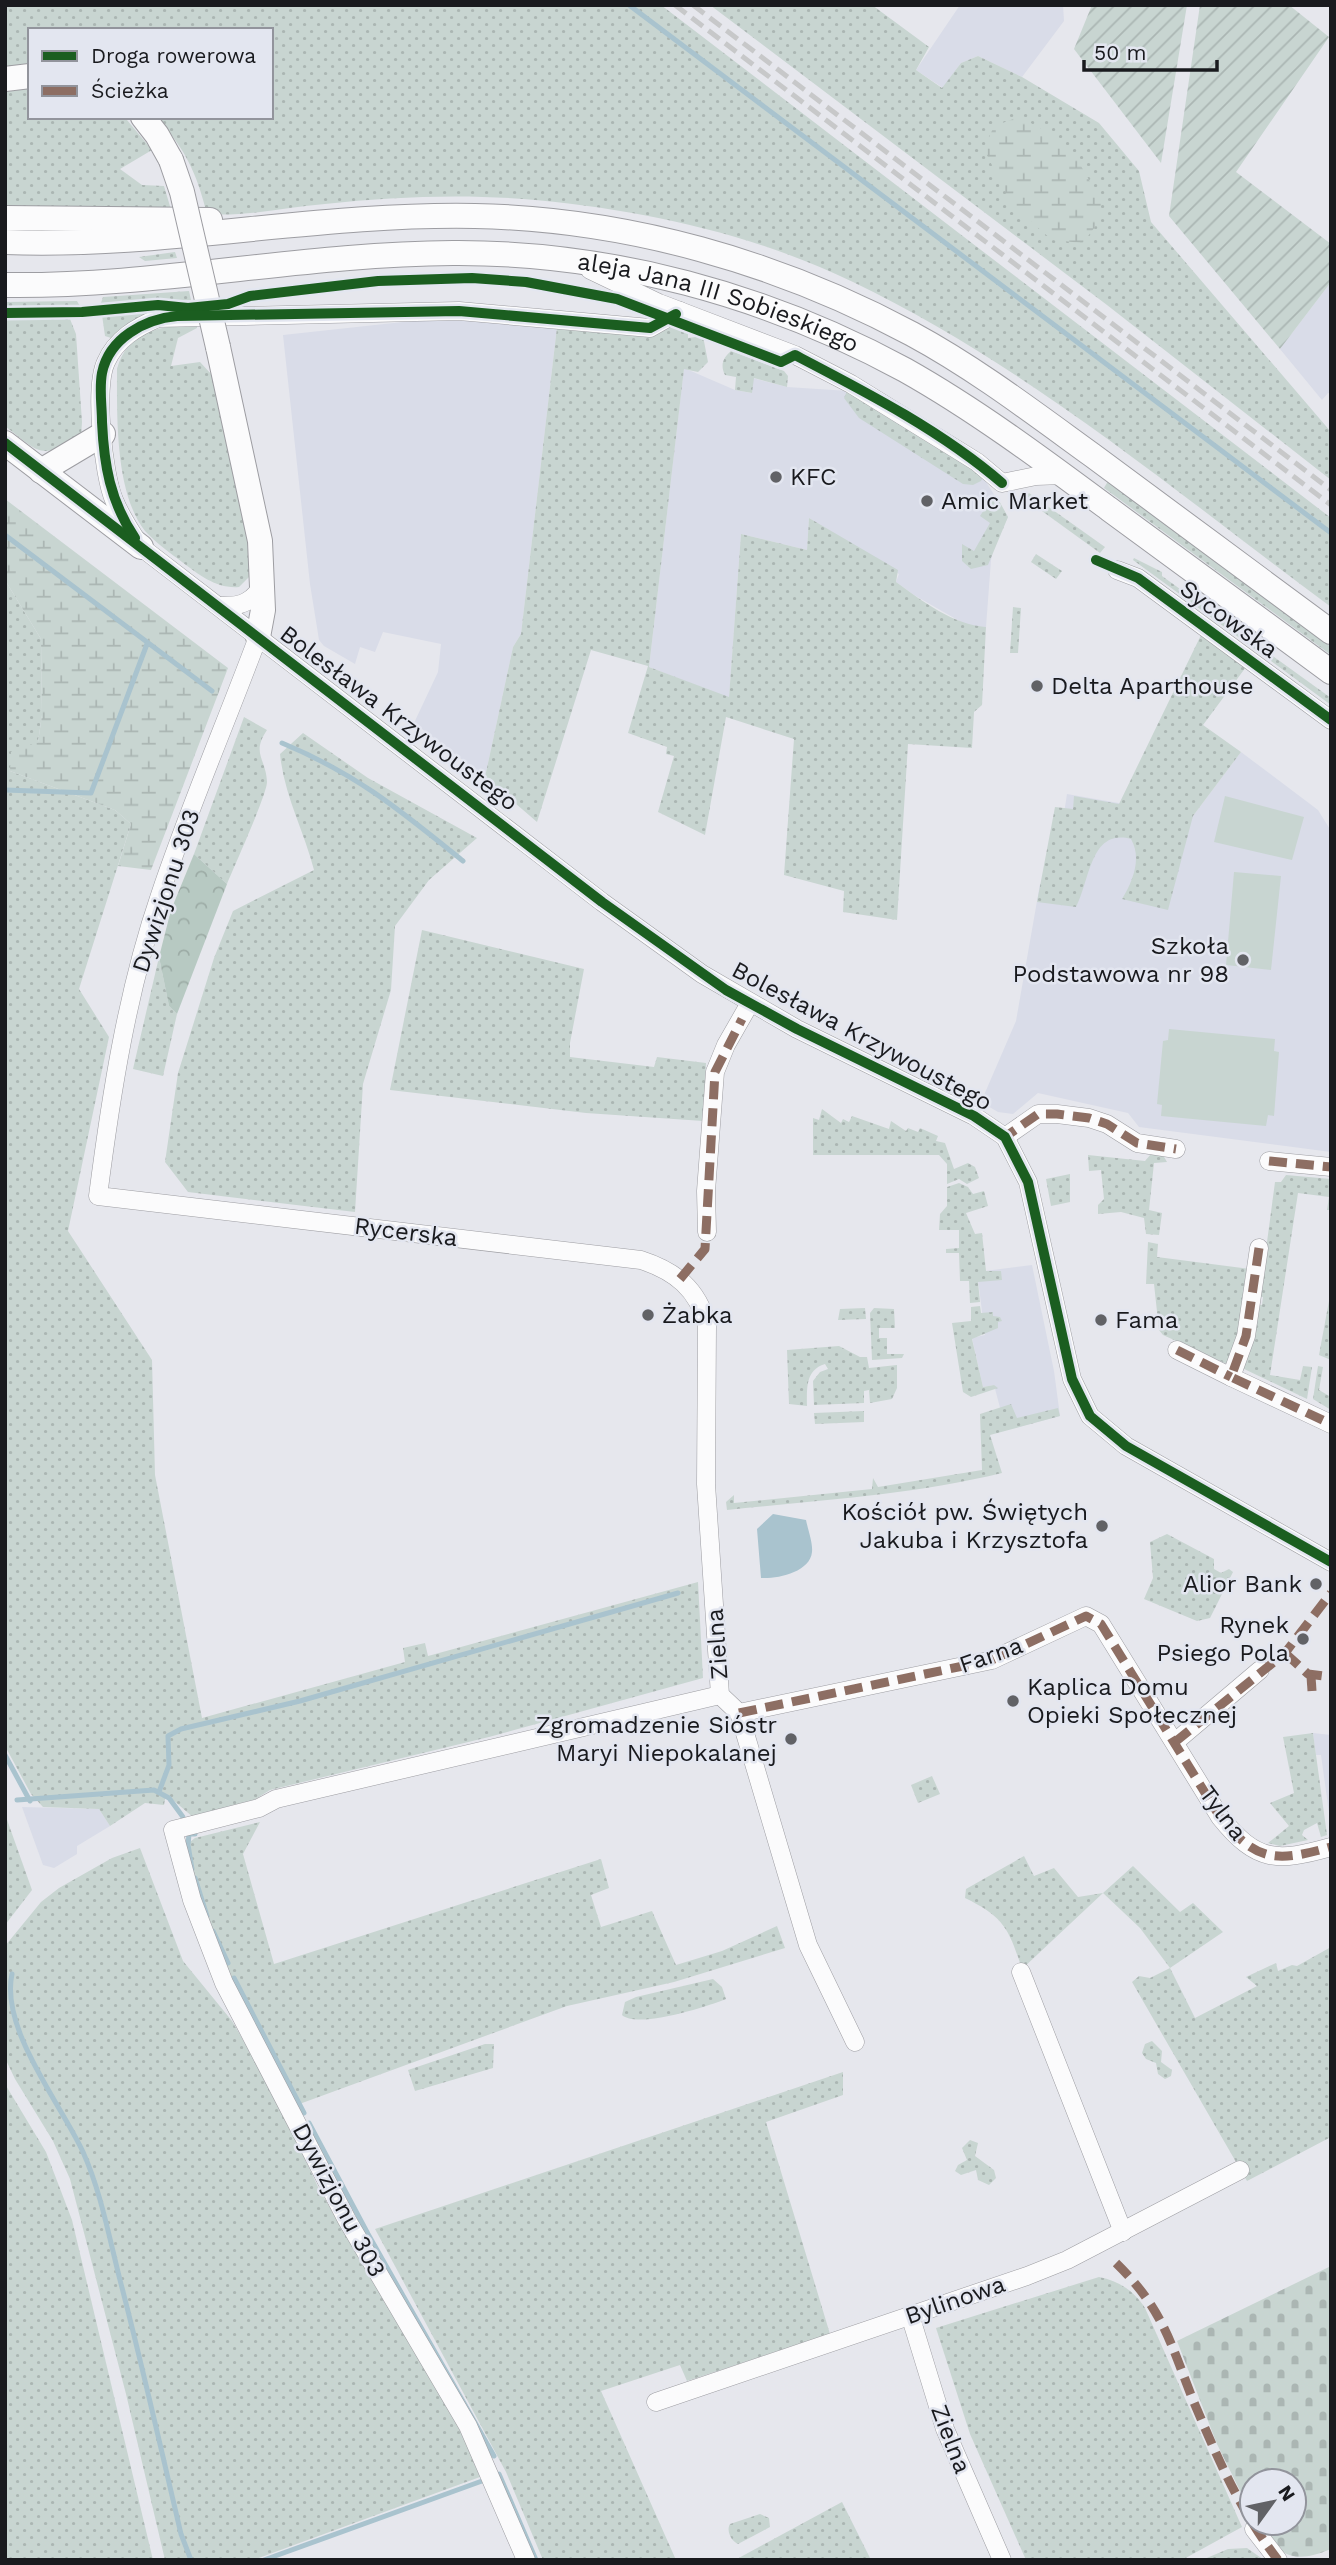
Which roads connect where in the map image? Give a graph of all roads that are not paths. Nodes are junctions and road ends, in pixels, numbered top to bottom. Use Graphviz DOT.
graph roads {
  1 [pos="28,76"];
  2 [pos="5,79"];
  3 [pos="144,119"];
  4 [pos="5,218"];
  5 [pos="287,226"];
  6 [pos="5,242"];
  7 [pos="574,262"];
  8 [pos="5,285"];
  9 [pos="680,311"];
  10 [pos="103,434"];
  11 [pos="5,443"];
  12 [pos="41,471"];
  13 [pos="1063,475"];
  14 [pos="141,547"];
  15 [pos="1117,570"];
  16 [pos="264,582"];
  17 [pos="219,606"];
  18 [pos="1331,632"];
  19 [pos="258,637"];
  20 [pos="1331,672"];
  21 [pos="1331,720"];
  22 [pos="750,1003"];
  23 [pos="1005,1137"];
  24 [pos="1176,1149"];
  25 [pos="1269,1161"];
  26 [pos="1331,1167"];
  27 [pos="98,1196"];
  28 [pos="707,1232"];
  29 [pos="1259,1248"];
  30 [pos="699,1302"];
  31 [pos="1177,1350"];
  32 [pos="1231,1377"];
  33 [pos="1331,1424"];
  34 [pos="1331,1562"];
  35 [pos="1260,1670"];
  36 [pos="720,1695"];
  37 [pos="738,1713"];
  38 [pos="1175,1742"];
  39 [pos="1331,1847"];
  40 [pos="1021,1972"];
  41 [pos="855,2042"];
  42 [pos="1240,2170"];
  43 [pos="1123,2232"];
  44 [pos="910,2315"];
  45 [pos="656,2402"];
  46 [pos="1260,2537"];
  47 [pos="1277,2559"];
  48 [pos="526,2560"];
  49 [pos="1002,2560"];
  1 -- 2 [label="main road"];
  3 -- 16 [label="main road, bridge"];
  4 -- 5 [label="main road"];
  5 -- 6 [label="main road, aleja Jana III Sobieskiego"];
  5 -- 18 [label="main road, aleja Jana III Sobieskiego"];
  7 -- 8 [label="main road, aleja Jana III Sobieskiego"];
  7 -- 9 [label="street"];
  7 -- 13 [label="main road, aleja Jana III Sobieskiego"];
  9 -- 10 [label="street"];
  9 -- 13 [label="street"];
  10 -- 12 [label="main road"];
  10 -- 14 [label="street"];
  11 -- 12 [label="main road"];
  12 -- 14 [label="main road"];
  13 -- 20 [label="main road, aleja Jana III Sobieskiego"];
  14 -- 17 [label="street, Bolesława Krzywoustego"];
  15 -- 21 [label="street, Sycowska"];
  16 -- 17 [label="street"];
  16 -- 19 [label="main road"];
  17 -- 19 [label="street, Bolesława Krzywoustego"];
  19 -- 22 [label="street, Bolesława Krzywoustego"];
  19 -- 27 [label="street, Dywizjonu 303"];
  22 -- 23 [label="street, Bolesława Krzywoustego"];
  22 -- 28 [label="street"];
  23 -- 24 [label="street"];
  23 -- 34 [label="street, Bolesława Krzywoustego"];
  25 -- 26 [label="street"];
  27 -- 30 [label="street, Rycerska"];
  29 -- 32 [label="street"];
  30 -- 36 [label="street, Zielna"];
  31 -- 32 [label="street"];
  32 -- 33 [label="street"];
  35 -- 38 [label="street"];
  36 -- 37 [label="street, Zielna"];
  36 -- 48 [label="street, Dywizjonu 303"];
  37 -- 38 [label="street, Farna"];
  37 -- 41 [label="street, Zielna"];
  38 -- 39 [label="street, Tylna"];
  40 -- 43 [label="street"];
  42 -- 43 [label="street, Bylinowa"];
  43 -- 44 [label="street, Bylinowa"];
  44 -- 45 [label="street, Bylinowa"];
  44 -- 49 [label="street, Zielna"];
  46 -- 47 [label="street"];
}
